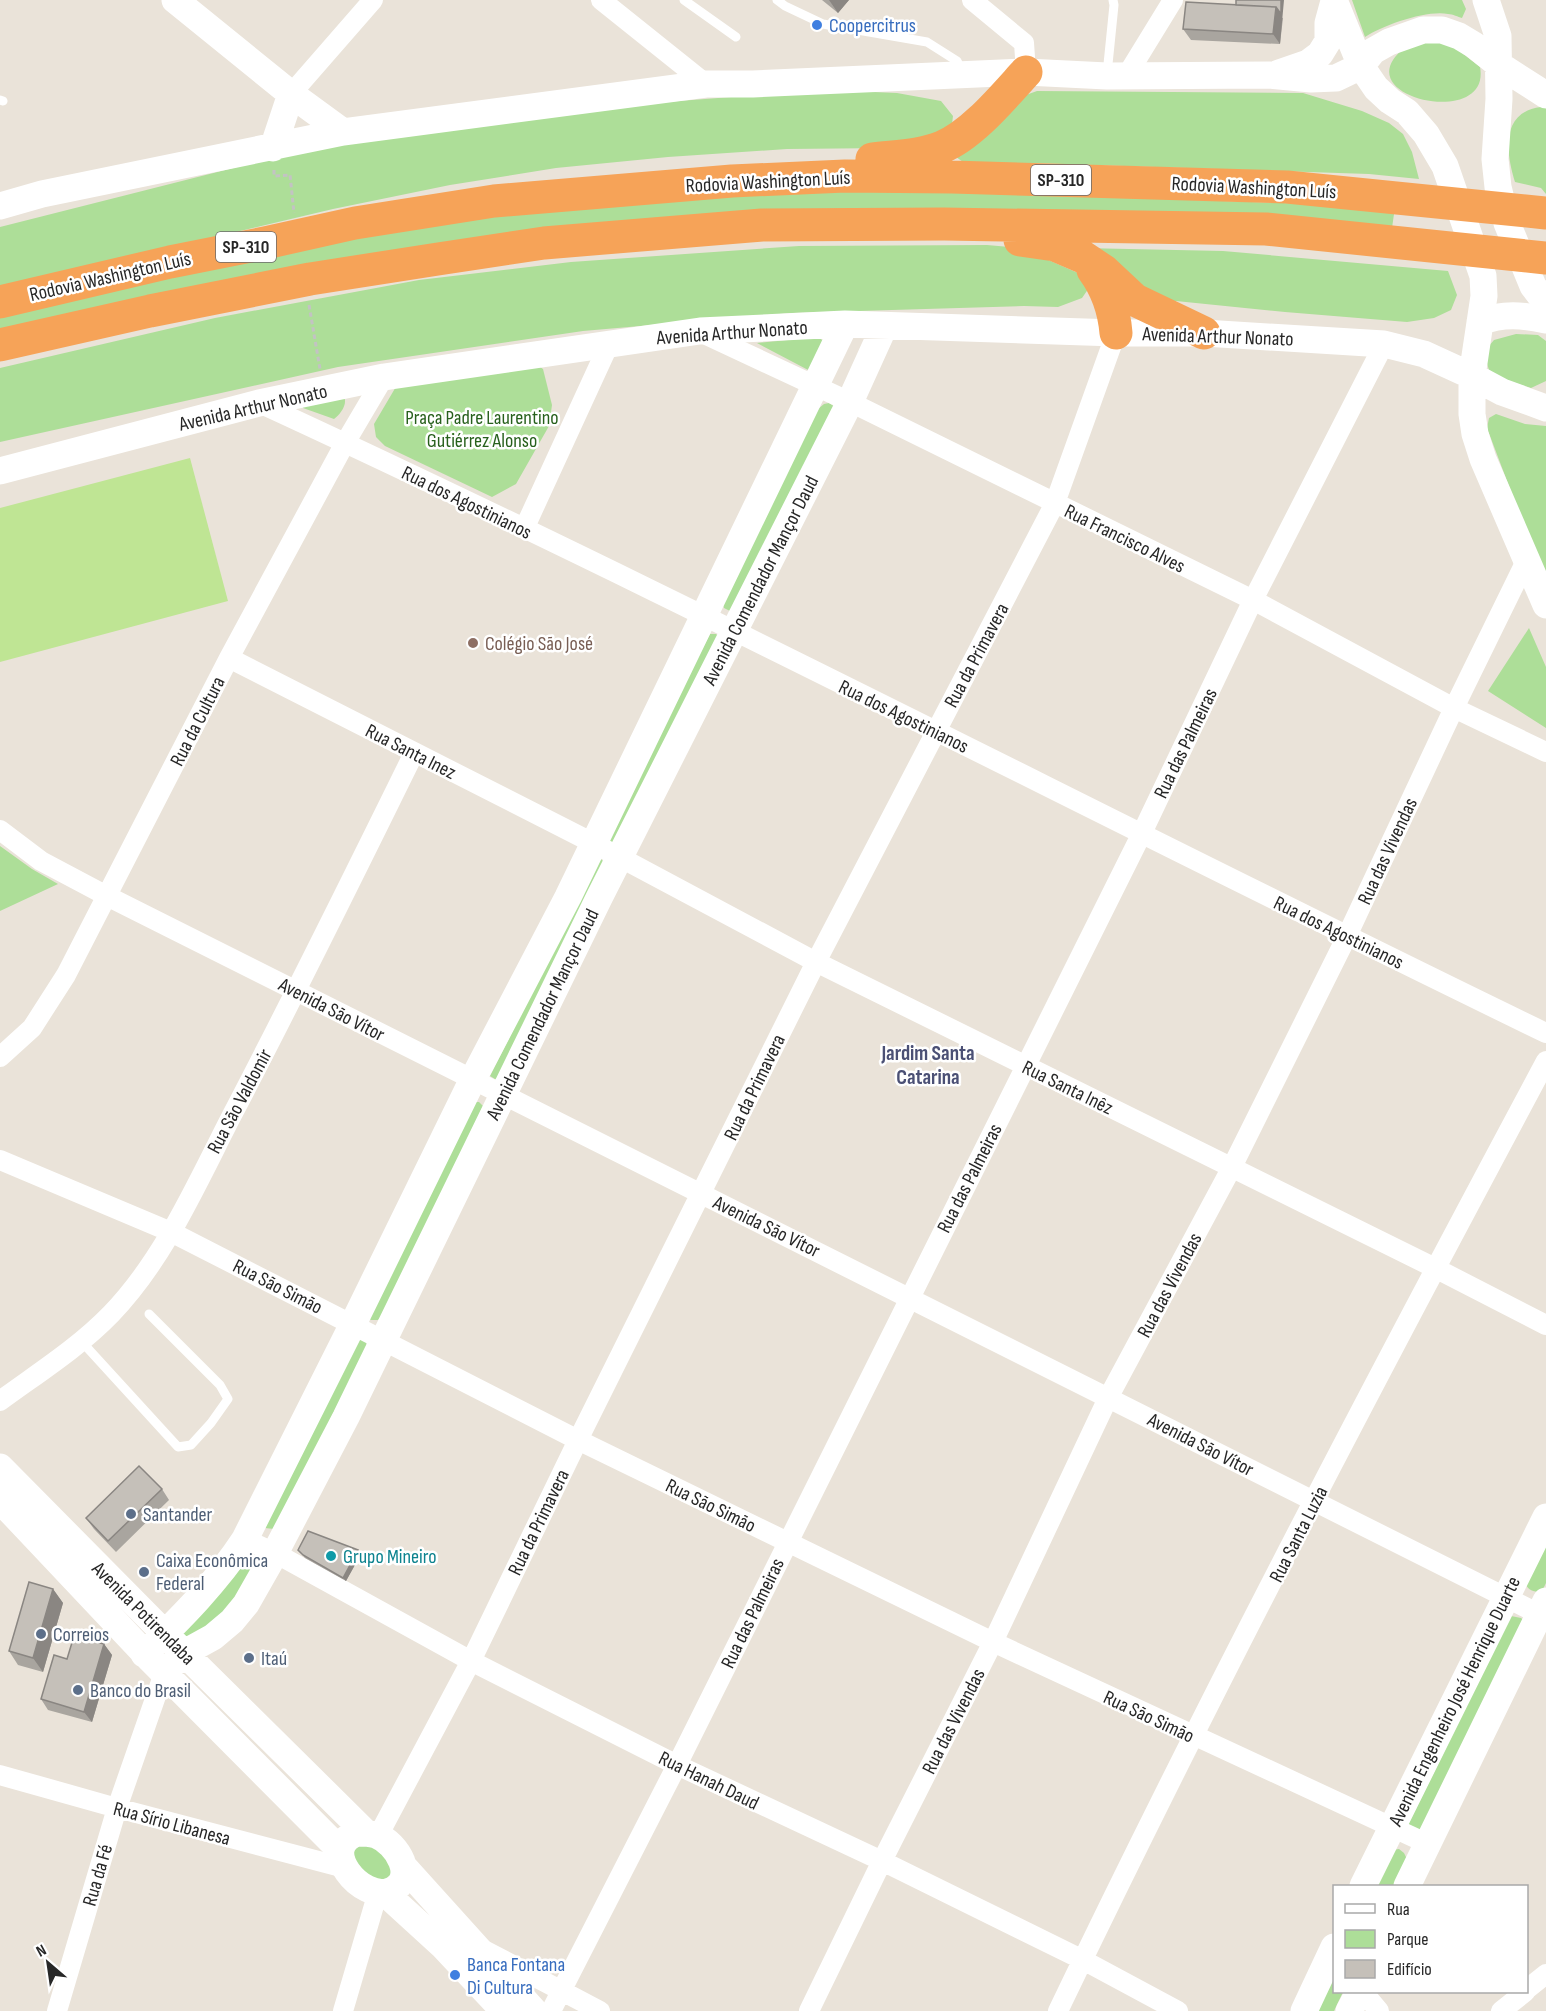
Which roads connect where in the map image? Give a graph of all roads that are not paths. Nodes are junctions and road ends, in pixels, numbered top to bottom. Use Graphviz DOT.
graph roads {
  1 [pos="175,0"];
  2 [pos="373,0"];
  3 [pos="601,0"];
  4 [pos="684,0"];
  5 [pos="777,0"];
  6 [pos="972,0"];
  7 [pos="1113,0"];
  8 [pos="1173,0"];
  9 [pos="1334,0"];
  10 [pos="1486,0"];
  11 [pos="736,37"];
  12 [pos="1499,65"];
  13 [pos="1361,66"];
  14 [pos="1026,72"];
  15 [pos="964,75"];
  16 [pos="1269,75"];
  17 [pos="1117,76"];
  18 [pos="706,84"];
  19 [pos="291,94"];
  20 [pos="1546,94"];
  21 [pos="343,132"];
  22 [pos="273,148"];
  23 [pos="732,181"];
  24 [pos="0,206"];
  25 [pos="1546,213"];
  26 [pos="944,224"];
  27 [pos="1083,257"];
  28 [pos="1546,258"];
  29 [pos="0,302"];
  30 [pos="1546,303"];
  31 [pos="1546,320"];
  32 [pos="1480,322"];
  33 [pos="845,324"];
  34 [pos="884,327"];
  35 [pos="700,331"];
  36 [pos="1116,333"];
  37 [pos="1204,333"];
  38 [pos="609,344"];
  39 [pos="1384,344"];
  40 [pos="0,345"];
  41 [pos="1472,376"];
  42 [pos="384,377"];
  43 [pos="817,386"];
  44 [pos="850,402"];
  45 [pos="1540,402"];
  46 [pos="259,403"];
  47 [pos="345,443"];
  48 [pos="0,471"];
  49 [pos="1055,504"];
  50 [pos="524,529"];
  51 [pos="1527,559"];
  52 [pos="1253,600"];
  53 [pos="1546,605"];
  54 [pos="704,617"];
  55 [pos="734,631"];
  56 [pos="229,658"];
  57 [pos="1454,708"];
  58 [pos="935,732"];
  59 [pos="1546,752"];
  60 [pos="414,753"];
  61 [pos="0,830"];
  62 [pos="1142,833"];
  63 [pos="593,843"];
  64 [pos="619,857"];
  65 [pos="107,896"];
  66 [pos="1347,936"];
  67 [pos="816,962"];
  68 [pos="297,991"];
  69 [pos="1546,1033"];
  70 [pos="0,1057"];
  71 [pos="1546,1061"];
  72 [pos="1026,1066"];
  73 [pos="473,1079"];
  74 [pos="503,1094"];
  75 [pos="0,1160"];
  76 [pos="1232,1167"];
  77 [pos="701,1194"];
  78 [pos="171,1232"];
  79 [pos="1435,1268"];
  80 [pos="909,1297"];
  81 [pos="149,1314"];
  82 [pos="353,1324"];
  83 [pos="1546,1324"];
  84 [pos="384,1340"];
  85 [pos="82,1342"];
  86 [pos="1108,1398"];
  87 [pos="0,1401"];
  88 [pos="578,1440"];
  89 [pos="0,1467"];
  90 [pos="1315,1501"];
  91 [pos="2,1503"];
  92 [pos="1546,1517"];
  93 [pos="245,1539"];
  94 [pos="788,1542"];
  95 [pos="275,1553"];
  96 [pos="1505,1597"];
  97 [pos="1544,1611"];
  98 [pos="165,1634"];
  99 [pos="993,1642"];
  100 [pos="184,1653"];
  101 [pos="144,1654"];
  102 [pos="471,1661"];
  103 [pos="164,1672"];
  104 [pos="1192,1736"];
  105 [pos="677,1765"];
  106 [pos="0,1775"];
  107 [pos="117,1808"];
  108 [pos="1391,1828"];
  109 [pos="372,1835"];
  110 [pos="1426,1843"];
  111 [pos="342,1859"];
  112 [pos="882,1862"];
  113 [pos="405,1868"];
  114 [pos="1365,1885"];
  115 [pos="1408,1885"];
  116 [pos="381,1892"];
  117 [pos="473,1944"];
  118 [pos="1333,1951"];
  119 [pos="1083,1960"];
  120 [pos="1546,1974"];
  121 [pos="1528,1989"];
  122 [pos="562,1992"];
  123 [pos="1360,1993"];
  124 [pos="1362,1993"];
  125 [pos="1524,1993"];
  126 [pos="57,2011"];
  127 [pos="343,2011"];
  128 [pos="504,2011"];
  129 [pos="534,2011"];
  130 [pos="551,2011"];
  131 [pos="600,2011"];
  132 [pos="810,2011"];
  133 [pos="1058,2011"];
  134 [pos="1178,2011"];
  135 [pos="1304,2011"];
  136 [pos="1349,2011"];
  137 [pos="1379,2011"];
  138 [pos="1501,2011"];
  1 -- 19 [label="main road"];
  2 -- 19 [label="street"];
  3 -- 18 [label="street"];
  4 -- 11 [label="lane"];
  5 -- 15 [label="lane"];
  6 -- 14 [label="street"];
  7 -- 17 [label="lane"];
  8 -- 17 [label="street"];
  9 -- 13 [label="main road"];
  9 -- 16 [label="main road"];
  10 -- 12 [label="main road"];
  12 -- 13 [label="main road"];
  12 -- 20 [label="main road"];
  12 -- 30 [label="main road"];
  13 -- 16 [label="main road"];
  13 -- 32 [label="main road"];
  14 -- 15 [label="main road"];
  14 -- 17 [label="main road"];
  14 -- 23 [label="highway"];
  15 -- 18 [label="main road"];
  16 -- 17 [label="main road"];
  18 -- 21 [label="main road"];
  19 -- 21 [label="main road"];
  19 -- 22 [label="main road"];
  21 -- 22 [label="main road"];
  22 -- 24 [label="main road"];
  23 -- 25 [label="highway, Rodovia Washington Luís / SP-310"];
  23 -- 29 [label="highway, Rodovia Washington Luís / SP-310"];
  26 -- 27 [label="highway"];
  26 -- 28 [label="highway, Rodovia Washington Luís / SP-310"];
  26 -- 40 [label="highway, Rodovia Washington Luís / SP-310"];
  27 -- 36 [label="highway"];
  27 -- 37 [label="highway"];
  31 -- 32 [label="main road"];
  32 -- 41 [label="main road"];
  33 -- 34 [label="main road, Avenida Arthur Nonato"];
  33 -- 35 [label="main road, Avenida Arthur Nonato"];
  33 -- 43 [label="main road, Avenida Comendador Mançor Daud"];
  34 -- 36 [label="main road, Avenida Arthur Nonato"];
  34 -- 44 [label="main road, Avenida Comendador Mançor Daud"];
  35 -- 38 [label="main road, Avenida Arthur Nonato"];
  35 -- 43 [label="street, Rua Francisco Alves"];
  36 -- 37 [label="main road, Avenida Arthur Nonato"];
  36 -- 49 [label="street, Rua da Primavera"];
  37 -- 39 [label="main road, Avenida Arthur Nonato"];
  38 -- 42 [label="main road, Avenida Arthur Nonato"];
  38 -- 50 [label="street"];
  39 -- 41 [label="main road, Avenida Arthur Nonato"];
  39 -- 52 [label="street, Rua das Palmeiras"];
  41 -- 45 [label="main road, Avenida Arthur Nonato"];
  41 -- 51 [label="main road"];
  42 -- 46 [label="main road, Avenida Arthur Nonato"];
  42 -- 47 [label="street, Rua da Cultura"];
  43 -- 44 [label="street, Rua Francisco Alves"];
  43 -- 54 [label="main road, Avenida Comendador Mançor Daud"];
  44 -- 49 [label="street, Rua Francisco Alves"];
  44 -- 55 [label="main road, Avenida Comendador Mançor Daud"];
  46 -- 47 [label="street, Rua dos Agostinianos"];
  46 -- 48 [label="main road, Avenida Arthur Nonato"];
  47 -- 50 [label="street, Rua dos Agostinianos"];
  47 -- 56 [label="street, Rua da Cultura"];
  49 -- 52 [label="street, Rua Francisco Alves"];
  49 -- 58 [label="street, Rua da Primavera"];
  50 -- 54 [label="street, Rua dos Agostinianos"];
  51 -- 53 [label="main road"];
  51 -- 57 [label="street, Rua das Vivendas"];
  52 -- 57 [label="street, Rua Francisco Alves"];
  52 -- 62 [label="street, Rua das Palmeiras"];
  54 -- 55 [label="street, Rua dos Agostinianos"];
  54 -- 63 [label="main road, Avenida Comendador Mançor Daud"];
  55 -- 58 [label="street, Rua dos Agostinianos"];
  55 -- 64 [label="main road, Avenida Comendador Mançor Daud"];
  56 -- 60 [label="street, Rua Santa Inez"];
  56 -- 65 [label="street, Rua da Cultura"];
  57 -- 59 [label="street, Rua Francisco Alves"];
  57 -- 66 [label="street, Rua das Vivendas"];
  58 -- 62 [label="street, Rua dos Agostinianos"];
  58 -- 67 [label="street, Rua da Primavera"];
  60 -- 63 [label="street, Rua Santa Inez"];
  60 -- 68 [label="street, Rua São Valdomir"];
  61 -- 65 [label="street, Avenida São Vítor"];
  62 -- 66 [label="street, Rua dos Agostinianos"];
  62 -- 72 [label="street, Rua das Palmeiras"];
  63 -- 64 [label="street, Rua Santa Inêz"];
  63 -- 73 [label="main road, Avenida Comendador Mançor Daud"];
  64 -- 67 [label="street, Rua Santa Inêz"];
  64 -- 74 [label="main road, Avenida Comendador Mançor Daud"];
  65 -- 68 [label="street, Avenida São Vítor"];
  65 -- 70 [label="street, Rua da Cultura"];
  66 -- 69 [label="street, Rua dos Agostinianos"];
  66 -- 76 [label="street, Rua das Vivendas"];
  67 -- 72 [label="street, Rua Santa Inêz"];
  67 -- 77 [label="street, Rua da Primavera"];
  68 -- 73 [label="street, Avenida São Vítor"];
  68 -- 78 [label="street, Rua São Valdomir"];
  71 -- 79 [label="street, Rua Santa Luzia"];
  72 -- 76 [label="street, Rua Santa Inêz"];
  72 -- 80 [label="street, Rua das Palmeiras"];
  73 -- 74 [label="street, Avenida São Vítor"];
  73 -- 82 [label="main road, Avenida Comendador Mançor Daud"];
  74 -- 77 [label="street, Avenida São Vítor"];
  74 -- 84 [label="main road, Avenida Comendador Mançor Daud"];
  75 -- 78 [label="street, Rua São Simão"];
  76 -- 79 [label="street, Rua Santa Inêz"];
  76 -- 86 [label="street, Rua das Vivendas"];
  77 -- 80 [label="street, Avenida São Vítor"];
  77 -- 88 [label="street, Rua da Primavera"];
  78 -- 82 [label="street, Rua São Simão"];
  78 -- 85 [label="street, Rua São Valdomir"];
  79 -- 83 [label="street, Rua Santa Inêz"];
  79 -- 90 [label="street, Rua Santa Luzia"];
  80 -- 86 [label="street, Avenida São Vítor"];
  80 -- 94 [label="street, Rua das Palmeiras"];
  81 -- 85 [label="lane"];
  82 -- 84 [label="street, Rua São Simão"];
  82 -- 93 [label="main road, Avenida Comendador Mançor Daud"];
  84 -- 88 [label="street, Rua São Simão"];
  84 -- 95 [label="main road, Avenida Comendador Mançor Daud"];
  85 -- 87 [label="street, Rua São Valdomir"];
  86 -- 90 [label="street, Avenida São Vítor"];
  86 -- 99 [label="street, Rua das Vivendas"];
  88 -- 94 [label="street, Rua São Simão"];
  88 -- 102 [label="street, Rua da Primavera"];
  89 -- 98 [label="main road, Avenida Potirendaba"];
  90 -- 96 [label="street, Avenida São Vítor"];
  90 -- 104 [label="street, Rua Santa Luzia"];
  91 -- 101 [label="main road, Avenida Potirendaba"];
  92 -- 96 [label="main road, Avenida Engenheiro José Henrique Duarte"];
  93 -- 95 [label="street, Rua Hanah Daud"];
  93 -- 98 [label="main road, Avenida Comendador Mançor Daud"];
  94 -- 99 [label="street, Rua São Simão"];
  94 -- 105 [label="street, Rua das Palmeiras"];
  95 -- 100 [label="main road, Avenida Comendador Mançor Daud"];
  95 -- 102 [label="street, Rua Hanah Daud"];
  96 -- 97 [label="street, Avenida São Vítor"];
  96 -- 108 [label="main road, Avenida Engenheiro José Henrique Duarte"];
  97 -- 110 [label="main road, Avenida Engenheiro José Henrique Duarte"];
  98 -- 100 [label="main road, Avenida Potirendaba"];
  98 -- 101 [label="main road, Avenida Comendador Mançor Daud"];
  99 -- 104 [label="street, Rua São Simão"];
  99 -- 112 [label="street, Rua das Vivendas"];
  100 -- 103 [label="main road, Avenida Comendador Mançor Daud"];
  100 -- 109 [label="main road, Avenida Potirendaba"];
  101 -- 103 [label="main road, Avenida Potirendaba"];
  102 -- 105 [label="street, Rua Hanah Daud"];
  102 -- 109 [label="street, Rua da Primavera"];
  103 -- 107 [label="street, Rua da Fé"];
  103 -- 111 [label="main road, Avenida Potirendaba"];
  104 -- 108 [label="street, Rua São Simão"];
  104 -- 119 [label="street, Rua Santa Luzia"];
  105 -- 112 [label="street, Rua Hanah Daud"];
  105 -- 122 [label="street, Rua das Palmeiras"];
  106 -- 107 [label="street, Rua Sírio Libanesa"];
  107 -- 111 [label="street, Rua Sírio Libanesa"];
  107 -- 126 [label="street, Rua da Fé"];
  108 -- 110 [label="street, Rua São Simão"];
  108 -- 114 [label="main road, Avenida Engenheiro José Henrique Duarte"];
  109 -- 111 [label="main road"];
  109 -- 113 [label="main road"];
  110 -- 115 [label="main road, Avenida Engenheiro José Henrique Duarte"];
  111 -- 116 [label="main road"];
  112 -- 119 [label="street, Rua Hanah Daud"];
  112 -- 132 [label="street, Rua das Vivendas"];
  113 -- 116 [label="main road"];
  113 -- 117 [label="main road"];
  116 -- 127 [label="street"];
  116 -- 128 [label="main road"];
  117 -- 122 [label="street"];
  117 -- 129 [label="main road"];
  118 -- 135 [label="main road"];
  119 -- 133 [label="street, Rua Santa Luzia"];
  119 -- 134 [label="street, Rua Hanah Daud"];
  120 -- 121 [label="street"];
  122 -- 130 [label="street, Rua das Palmeiras"];
  122 -- 131 [label="street"];
  123 -- 136 [label="main road"];
  124 -- 137 [label="street"];
  125 -- 138 [label="street"];
}
